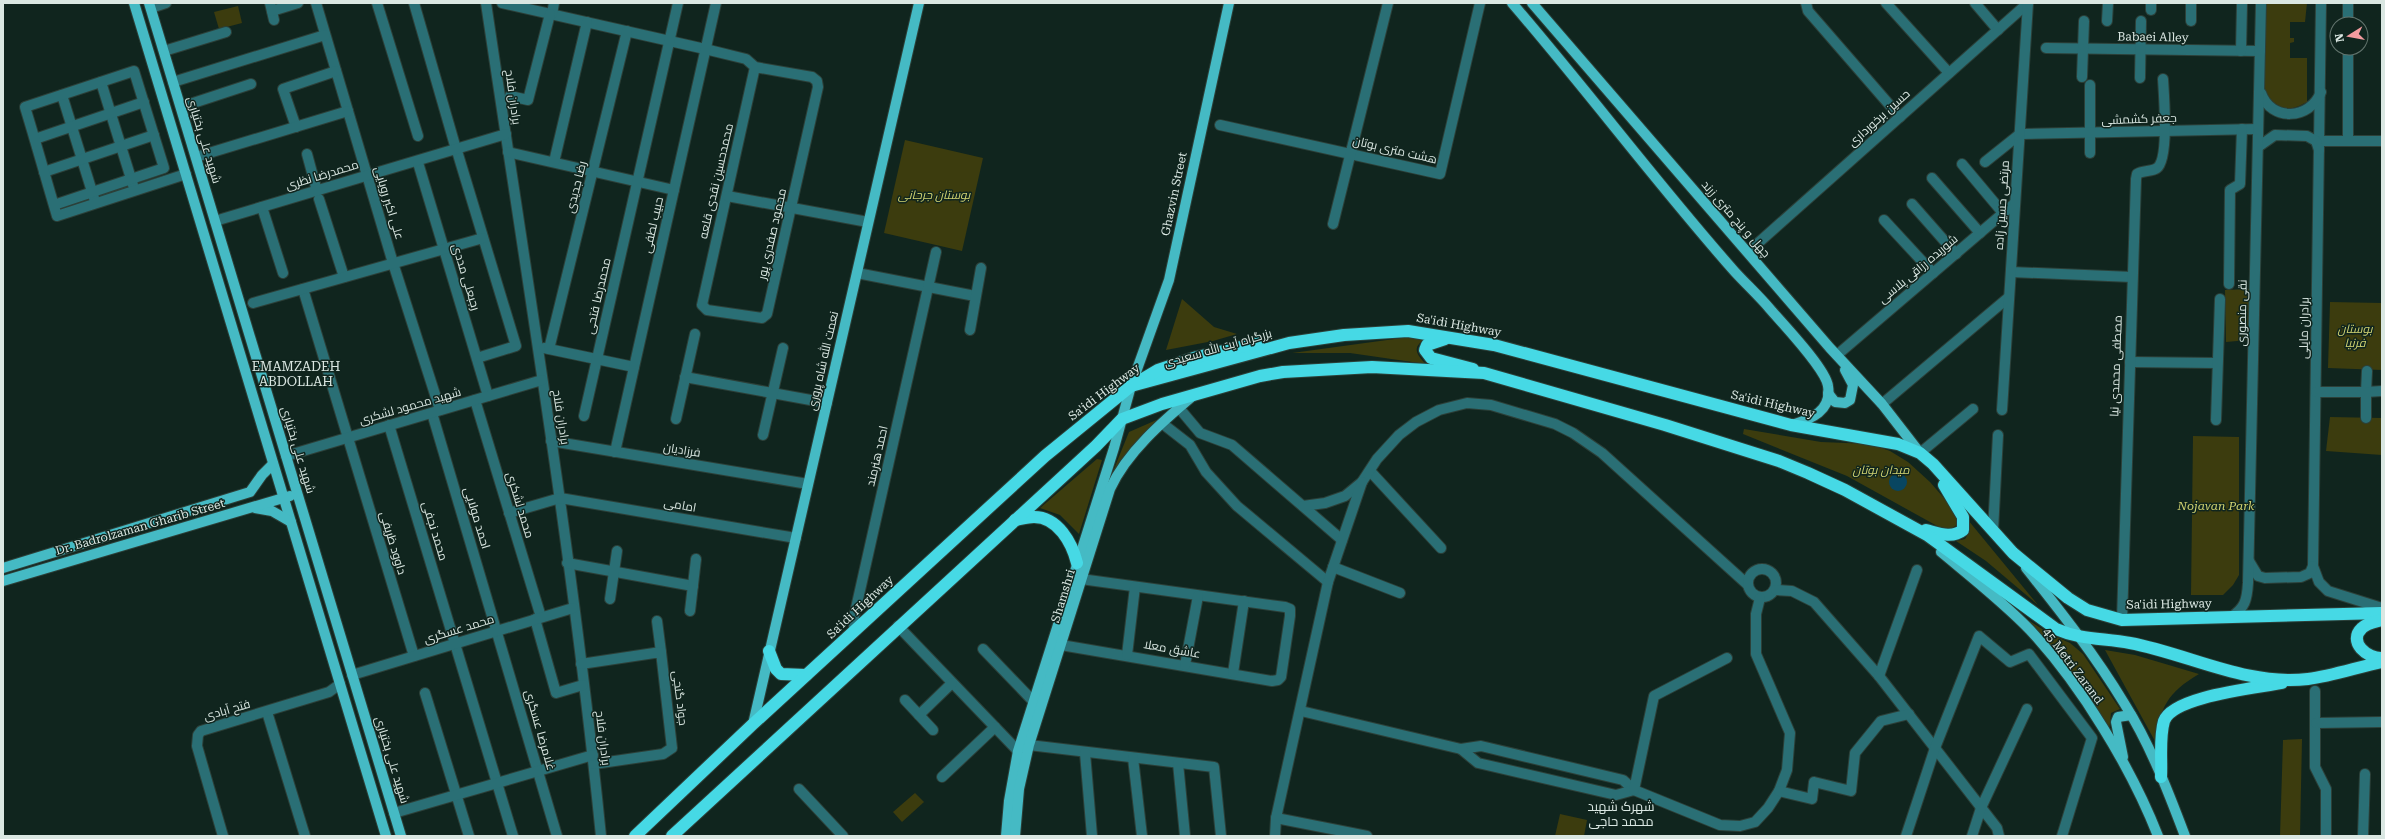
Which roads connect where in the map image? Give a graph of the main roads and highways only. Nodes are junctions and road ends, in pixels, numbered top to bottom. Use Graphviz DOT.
graph roads {
  1 [pos="134,3"];
  2 [pos="919,3"];
  3 [pos="1229,3"];
  4 [pos="1512,3"];
  5 [pos="1532,3"];
  6 [pos="150,5"];
  7 [pos="1452,338"];
  8 [pos="1290,343"];
  9 [pos="1830,348"];
  10 [pos="1484,373"];
  11 [pos="1131,386"];
  12 [pos="1828,393"];
  13 [pos="1196,394"];
  14 [pos="1122,419"];
  15 [pos="1791,425"];
  16 [pos="1920,453"];
  17 [pos="273,464"];
  18 [pos="1933,464"];
  19 [pos="297,493"];
  20 [pos="284,498"];
  21 [pos="253,508"];
  22 [pos="1015,520"];
  23 [pos="291,522"];
  24 [pos="1911,526"];
  25 [pos="2014,553"];
  26 [pos="1077,563"];
  27 [pos="3,568"];
  28 [pos="3,581"];
  29 [pos="2382,613"];
  30 [pos="2382,620"];
  31 [pos="2082,639"];
  32 [pos="1056,644"];
  33 [pos="769,651"];
  34 [pos="2382,658"];
  35 [pos="2382,662"];
  36 [pos="352,675"];
  37 [pos="806,675"];
  38 [pos="2308,679"];
  39 [pos="340,684"];
  40 [pos="2131,715"];
  41 [pos="753,724"];
  42 [pos="1023,749"];
  43 [pos="2126,767"];
  44 [pos="2161,777"];
  45 [pos="386,836"];
  46 [pos="401,836"];
  47 [pos="635,836"];
  48 [pos="672,836"];
  49 [pos="1006,836"];
  50 [pos="1015,836"];
  51 [pos="2158,836"];
  52 [pos="2185,836"];
  1 -- 17 [label="main road"];
  2 -- 33 [label="main road, نعمت الله شاه پروری"];
  3 -- 11 [label="main road, Ghazvin Street"];
  4 -- 12 [label="main road"];
  5 -- 9 [label="main road, چهل و پنج متری زرند"];
  6 -- 19 [label="main road, شهید علی بختیاری"];
  7 -- 8 [label="highway, Sa'idi Highway"];
  7 -- 10 [label="highway"];
  7 -- 15 [label="highway, Sa'idi Highway"];
  8 -- 11 [label="highway, بزرگراه آیت الله سعیدی"];
  9 -- 12 [label="main road"];
  9 -- 16 [label="main road, چهل و پنج متری زرند"];
  10 -- 13 [label="highway"];
  10 -- 24 [label="highway"];
  11 -- 14 [label="main road, Ghazvin Street"];
  11 -- 37 [label="highway, Sa'idi Highway"];
  12 -- 15 [label="main road"];
  13 -- 14 [label="highway"];
  13 -- 32 [label="main road, Shamshri"];
  14 -- 22 [label="highway"];
  14 -- 26 [label="main road, Shamshri"];
  15 -- 16 [label="highway, Sa'idi Highway"];
  16 -- 18 [label="highway, Sa'idi Highway"];
  17 -- 20 [label="main road"];
  17 -- 27 [label="main road, Dr. Badrolzaman Gharib Street"];
  18 -- 24 [label="highway"];
  18 -- 25 [label="highway, Sa'idi Highway"];
  19 -- 20 [label="main road, Dr. Badrolzaman Gharib Street"];
  19 -- 36 [label="main road, شهید علی بختیاری"];
  20 -- 21 [label="main road, Dr. Badrolzaman Gharib Street"];
  20 -- 23 [label="main road"];
  21 -- 23 [label="main road"];
  21 -- 28 [label="main road, Dr. Badrolzaman Gharib Street"];
  22 -- 26 [label="highway"];
  22 -- 48 [label="highway"];
  23 -- 39 [label="main road"];
  24 -- 31 [label="highway"];
  24 -- 43 [label="main road, 45 Metri Zarand"];
  25 -- 29 [label="highway, Sa'idi Highway"];
  25 -- 31 [label="main road, 45 Metri Zarand"];
  26 -- 32 [label="main road, Shamshri"];
  30 -- 34 [label="highway"];
  31 -- 38 [label="highway"];
  31 -- 40 [label="main road, 45 Metri Zarand"];
  32 -- 42 [label="main road, Shamshri"];
  33 -- 37 [label="highway"];
  33 -- 41 [label="main road, نعمت الله شاه پروری"];
  35 -- 38 [label="highway"];
  36 -- 39 [label="main road"];
  36 -- 46 [label="main road, شهید علی بختیاری"];
  37 -- 41 [label="highway, Sa'idi Highway"];
  38 -- 44 [label="highway"];
  39 -- 45 [label="main road"];
  40 -- 43 [label="main road"];
  40 -- 44 [label="main road, 45 Metri Zarand"];
  41 -- 47 [label="highway, Sa'idi Highway"];
  42 -- 49 [label="main road, Shamshri"];
  42 -- 50 [label="main road, Shamshri"];
  43 -- 51 [label="main road, 45 Metri Zarand"];
  44 -- 52 [label="main road, 45 Metri Zarand"];
}
